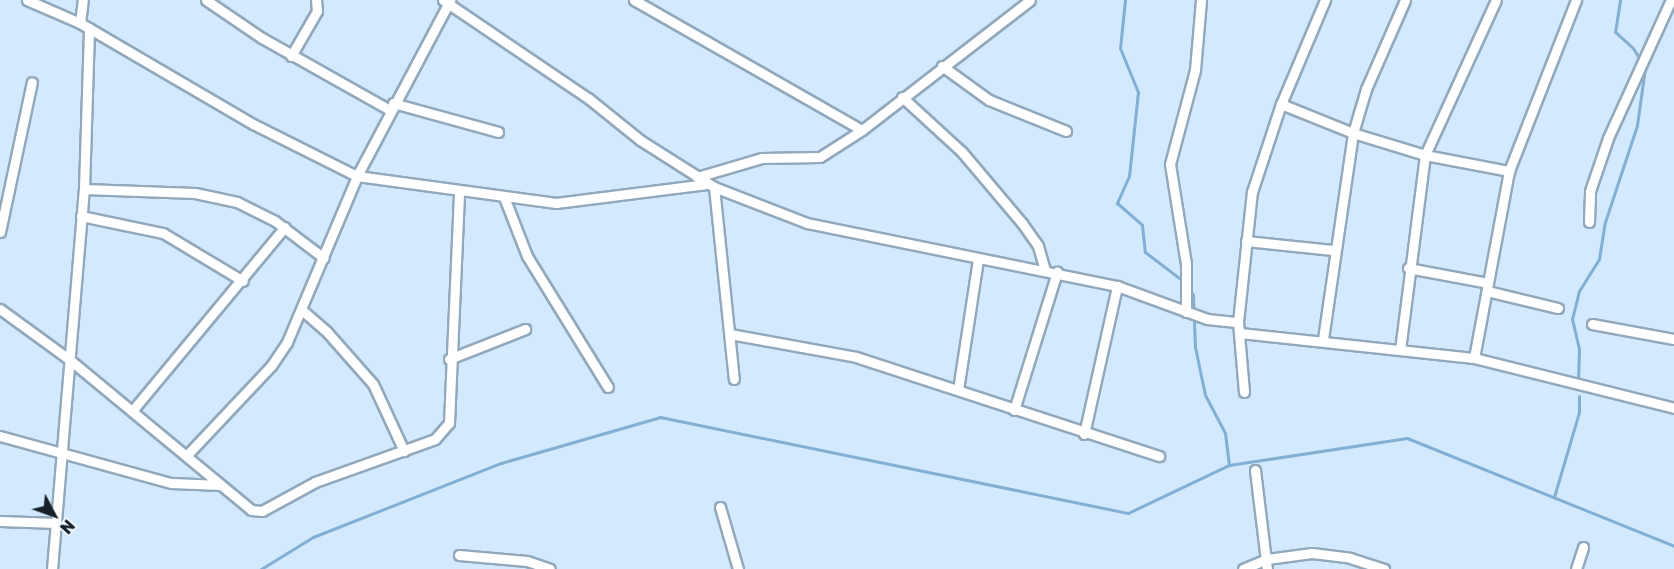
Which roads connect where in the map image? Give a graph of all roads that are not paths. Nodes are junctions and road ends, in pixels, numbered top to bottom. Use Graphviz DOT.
graph roads {
  1 [pos="27,0"];
  2 [pos="83,0"];
  3 [pos="206,0"];
  4 [pos="316,0"];
  5 [pos="634,0"];
  6 [pos="1030,0"];
  7 [pos="1201,0"];
  8 [pos="1325,0"];
  9 [pos="1405,0"];
  10 [pos="1496,0"];
  11 [pos="1576,0"];
  12 [pos="1671,0"];
  13 [pos="447,1"];
  14 [pos="84,25"];
  15 [pos="291,56"];
  16 [pos="942,66"];
  17 [pos="32,82"];
  18 [pos="902,97"];
  19 [pos="1281,104"];
  20 [pos="391,107"];
  21 [pos="862,130"];
  22 [pos="1066,131"];
  23 [pos="498,132"];
  24 [pos="1353,133"];
  25 [pos="1425,154"];
  26 [pos="1509,171"];
  27 [pos="357,176"];
  28 [pos="697,177"];
  29 [pos="710,185"];
  30 [pos="84,189"];
  31 [pos="459,192"];
  32 [pos="504,197"];
  33 [pos="81,216"];
  34 [pos="1589,222"];
  35 [pos="285,227"];
  36 [pos="0,232"];
  37 [pos="1246,241"];
  38 [pos="1333,250"];
  39 [pos="324,258"];
  40 [pos="978,259"];
  41 [pos="1408,268"];
  42 [pos="1045,270"];
  43 [pos="1057,272"];
  44 [pos="243,281"];
  45 [pos="1117,286"];
  46 [pos="1487,287"];
  47 [pos="1558,308"];
  48 [pos="0,309"];
  49 [pos="303,311"];
  50 [pos="1186,312"];
  51 [pos="1238,322"];
  52 [pos="1592,324"];
  53 [pos="525,329"];
  54 [pos="1240,333"];
  55 [pos="730,334"];
  56 [pos="1323,339"];
  57 [pos="1674,339"];
  58 [pos="1400,350"];
  59 [pos="449,358"];
  60 [pos="1474,358"];
  61 [pos="70,360"];
  62 [pos="734,379"];
  63 [pos="608,387"];
  64 [pos="958,390"];
  65 [pos="1244,392"];
  66 [pos="1674,408"];
  67 [pos="1014,410"];
  68 [pos="132,411"];
  69 [pos="1084,434"];
  70 [pos="0,436"];
  71 [pos="404,451"];
  72 [pos="187,455"];
  73 [pos="61,456"];
  74 [pos="1159,456"];
  75 [pos="1255,470"];
  76 [pos="221,485"];
  77 [pos="720,507"];
  78 [pos="0,521"];
  79 [pos="57,523"];
  80 [pos="1583,548"];
  81 [pos="459,555"];
  82 [pos="1267,564"];
  83 [pos="52,569"];
  84 [pos="550,569"];
  85 [pos="738,569"];
  86 [pos="1243,569"];
  87 [pos="1383,569"];
  88 [pos="1576,569"];
  1 -- 14 [label="street"];
  2 -- 14 [label="street"];
  3 -- 15 [label="street"];
  4 -- 15 [label="street"];
  5 -- 21 [label="street"];
  6 -- 16 [label="street"];
  7 -- 50 [label="street"];
  8 -- 19 [label="street"];
  9 -- 24 [label="street"];
  10 -- 25 [label="street"];
  11 -- 26 [label="street"];
  12 -- 34 [label="street"];
  13 -- 20 [label="street"];
  13 -- 28 [label="street"];
  14 -- 27 [label="street"];
  14 -- 30 [label="street"];
  15 -- 20 [label="street"];
  16 -- 18 [label="street"];
  16 -- 22 [label="street"];
  17 -- 36 [label="street"];
  18 -- 21 [label="street"];
  18 -- 42 [label="street"];
  19 -- 24 [label="street"];
  19 -- 37 [label="street"];
  20 -- 23 [label="street"];
  20 -- 27 [label="street"];
  21 -- 28 [label="street"];
  24 -- 25 [label="street"];
  24 -- 38 [label="street"];
  25 -- 26 [label="street"];
  25 -- 41 [label="street"];
  26 -- 46 [label="street"];
  27 -- 31 [label="street"];
  27 -- 39 [label="street"];
  28 -- 29 [label="street"];
  29 -- 32 [label="street"];
  29 -- 40 [label="street"];
  29 -- 55 [label="street"];
  30 -- 33 [label="street"];
  30 -- 35 [label="street"];
  31 -- 32 [label="street"];
  31 -- 59 [label="street"];
  32 -- 63 [label="street"];
  33 -- 44 [label="street"];
  33 -- 61 [label="street"];
  35 -- 39 [label="street"];
  35 -- 44 [label="street"];
  37 -- 38 [label="street"];
  37 -- 51 [label="street"];
  38 -- 56 [label="street"];
  39 -- 49 [label="street"];
  40 -- 42 [label="street"];
  40 -- 64 [label="street"];
  41 -- 46 [label="street"];
  41 -- 58 [label="street"];
  42 -- 43 [label="street"];
  43 -- 45 [label="street"];
  43 -- 67 [label="street"];
  44 -- 68 [label="street"];
  45 -- 50 [label="street"];
  45 -- 69 [label="street"];
  46 -- 47 [label="street"];
  46 -- 60 [label="street"];
  48 -- 61 [label="street"];
  49 -- 71 [label="street"];
  49 -- 72 [label="street"];
  50 -- 51 [label="street"];
  51 -- 54 [label="street"];
  52 -- 57 [label="street"];
  53 -- 59 [label="street"];
  54 -- 56 [label="street"];
  54 -- 65 [label="street"];
  55 -- 62 [label="street"];
  55 -- 64 [label="street"];
  56 -- 58 [label="street"];
  58 -- 60 [label="street"];
  59 -- 71 [label="street"];
  60 -- 66 [label="street"];
  61 -- 68 [label="street"];
  61 -- 73 [label="street"];
  64 -- 67 [label="street"];
  67 -- 69 [label="street"];
  68 -- 72 [label="street"];
  69 -- 74 [label="street"];
  70 -- 73 [label="street"];
  71 -- 76 [label="street"];
  72 -- 76 [label="street"];
  73 -- 76 [label="street"];
  73 -- 79 [label="street"];
  75 -- 82 [label="street"];
  77 -- 85 [label="street"];
  78 -- 79 [label="street"];
  79 -- 83 [label="street"];
  80 -- 88 [label="street"];
  81 -- 84 [label="street"];
  82 -- 86 [label="street"];
  82 -- 87 [label="street"];
}
